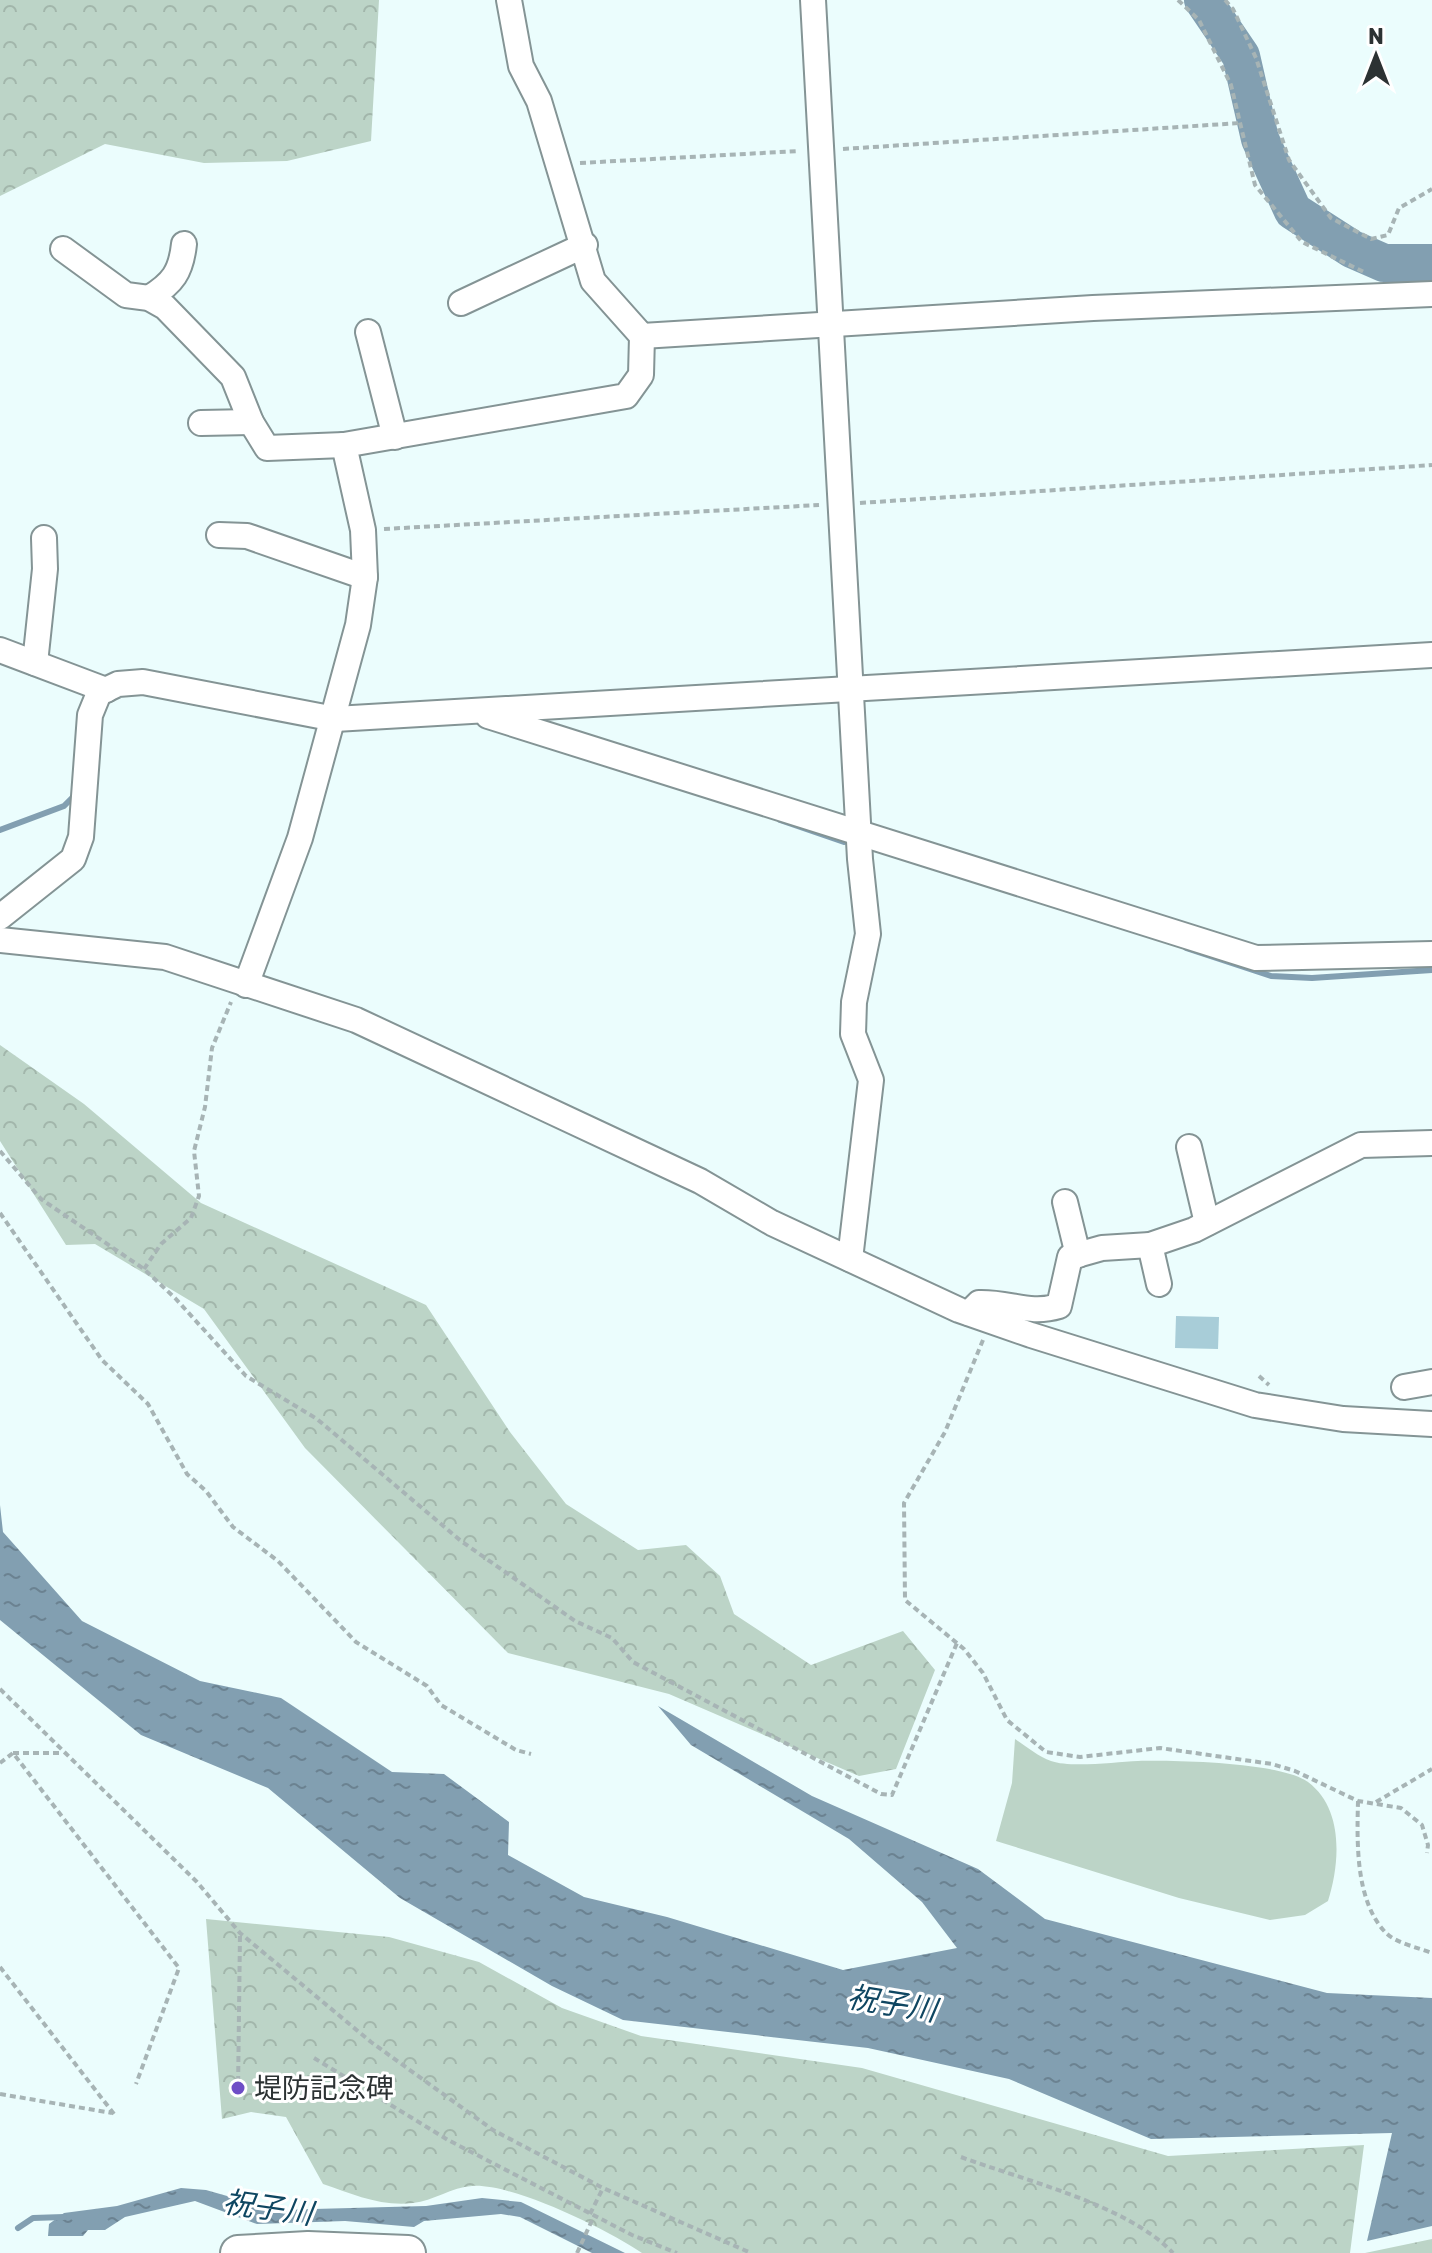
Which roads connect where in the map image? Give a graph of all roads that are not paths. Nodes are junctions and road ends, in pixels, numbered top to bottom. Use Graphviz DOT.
graph roads {
  1 [pos="509,0"];
  2 [pos="813,0"];
  3 [pos="184,244"];
  4 [pos="585,245"];
  5 [pos="63,249"];
  6 [pos="1432,294"];
  7 [pos="149,298"];
  8 [pos="461,303"];
  9 [pos="831,325"];
  10 [pos="368,332"];
  11 [pos="642,336"];
  12 [pos="251,422"];
  13 [pos="201,423"];
  14 [pos="395,437"];
  15 [pos="344,445"];
  16 [pos="219,535"];
  17 [pos="44,538"];
  18 [pos="365,577"];
  19 [pos="0,650"];
  20 [pos="1432,655"];
  21 [pos="35,663"];
  22 [pos="851,689"];
  23 [pos="106,690"];
  24 [pos="476,712"];
  25 [pos="335,719"];
  26 [pos="860,834"];
  27 [pos="0,917"];
  28 [pos="0,940"];
  29 [pos="1432,954"];
  30 [pos="243,984"];
  31 [pos="1432,1143"];
  32 [pos="1189,1147"];
  33 [pos="1065,1202"];
  34 [pos="1207,1223"];
  35 [pos="1150,1245"];
  36 [pos="1078,1255"];
  37 [pos="850,1259"];
  38 [pos="1159,1284"];
  39 [pos="980,1316"];
  40 [pos="1432,1382"];
  41 [pos="1404,1387"];
  42 [pos="1432,1424"];
  43 [pos="238,2253"];
  44 [pos="408,2253"];
  1 -- 4 [label="street"];
  2 -- 9 [label="street"];
  3 -- 7 [label="street"];
  4 -- 8 [label="street"];
  4 -- 11 [label="street"];
  5 -- 7 [label="street"];
  6 -- 9 [label="street"];
  7 -- 12 [label="street"];
  9 -- 11 [label="street"];
  9 -- 22 [label="street"];
  10 -- 14 [label="street"];
  11 -- 14 [label="street"];
  12 -- 13 [label="street"];
  12 -- 15 [label="street"];
  14 -- 15 [label="street"];
  15 -- 18 [label="street"];
  16 -- 18 [label="street"];
  17 -- 21 [label="street"];
  18 -- 25 [label="street"];
  19 -- 21 [label="street"];
  20 -- 22 [label="street"];
  21 -- 23 [label="street"];
  22 -- 24 [label="street"];
  22 -- 26 [label="street"];
  23 -- 25 [label="street"];
  23 -- 27 [label="street"];
  24 -- 25 [label="street"];
  24 -- 26 [label="street"];
  25 -- 30 [label="street"];
  26 -- 29 [label="street"];
  26 -- 37 [label="street"];
  28 -- 30 [label="street"];
  30 -- 37 [label="street"];
  31 -- 34 [label="street"];
  32 -- 34 [label="street"];
  33 -- 36 [label="street"];
  34 -- 35 [label="street"];
  35 -- 36 [label="street"];
  35 -- 38 [label="street"];
  36 -- 39 [label="street"];
  37 -- 39 [label="street"];
  39 -- 42 [label="street"];
  40 -- 41 [label="street"];
  43 -- 44 [label="main road"];
}
